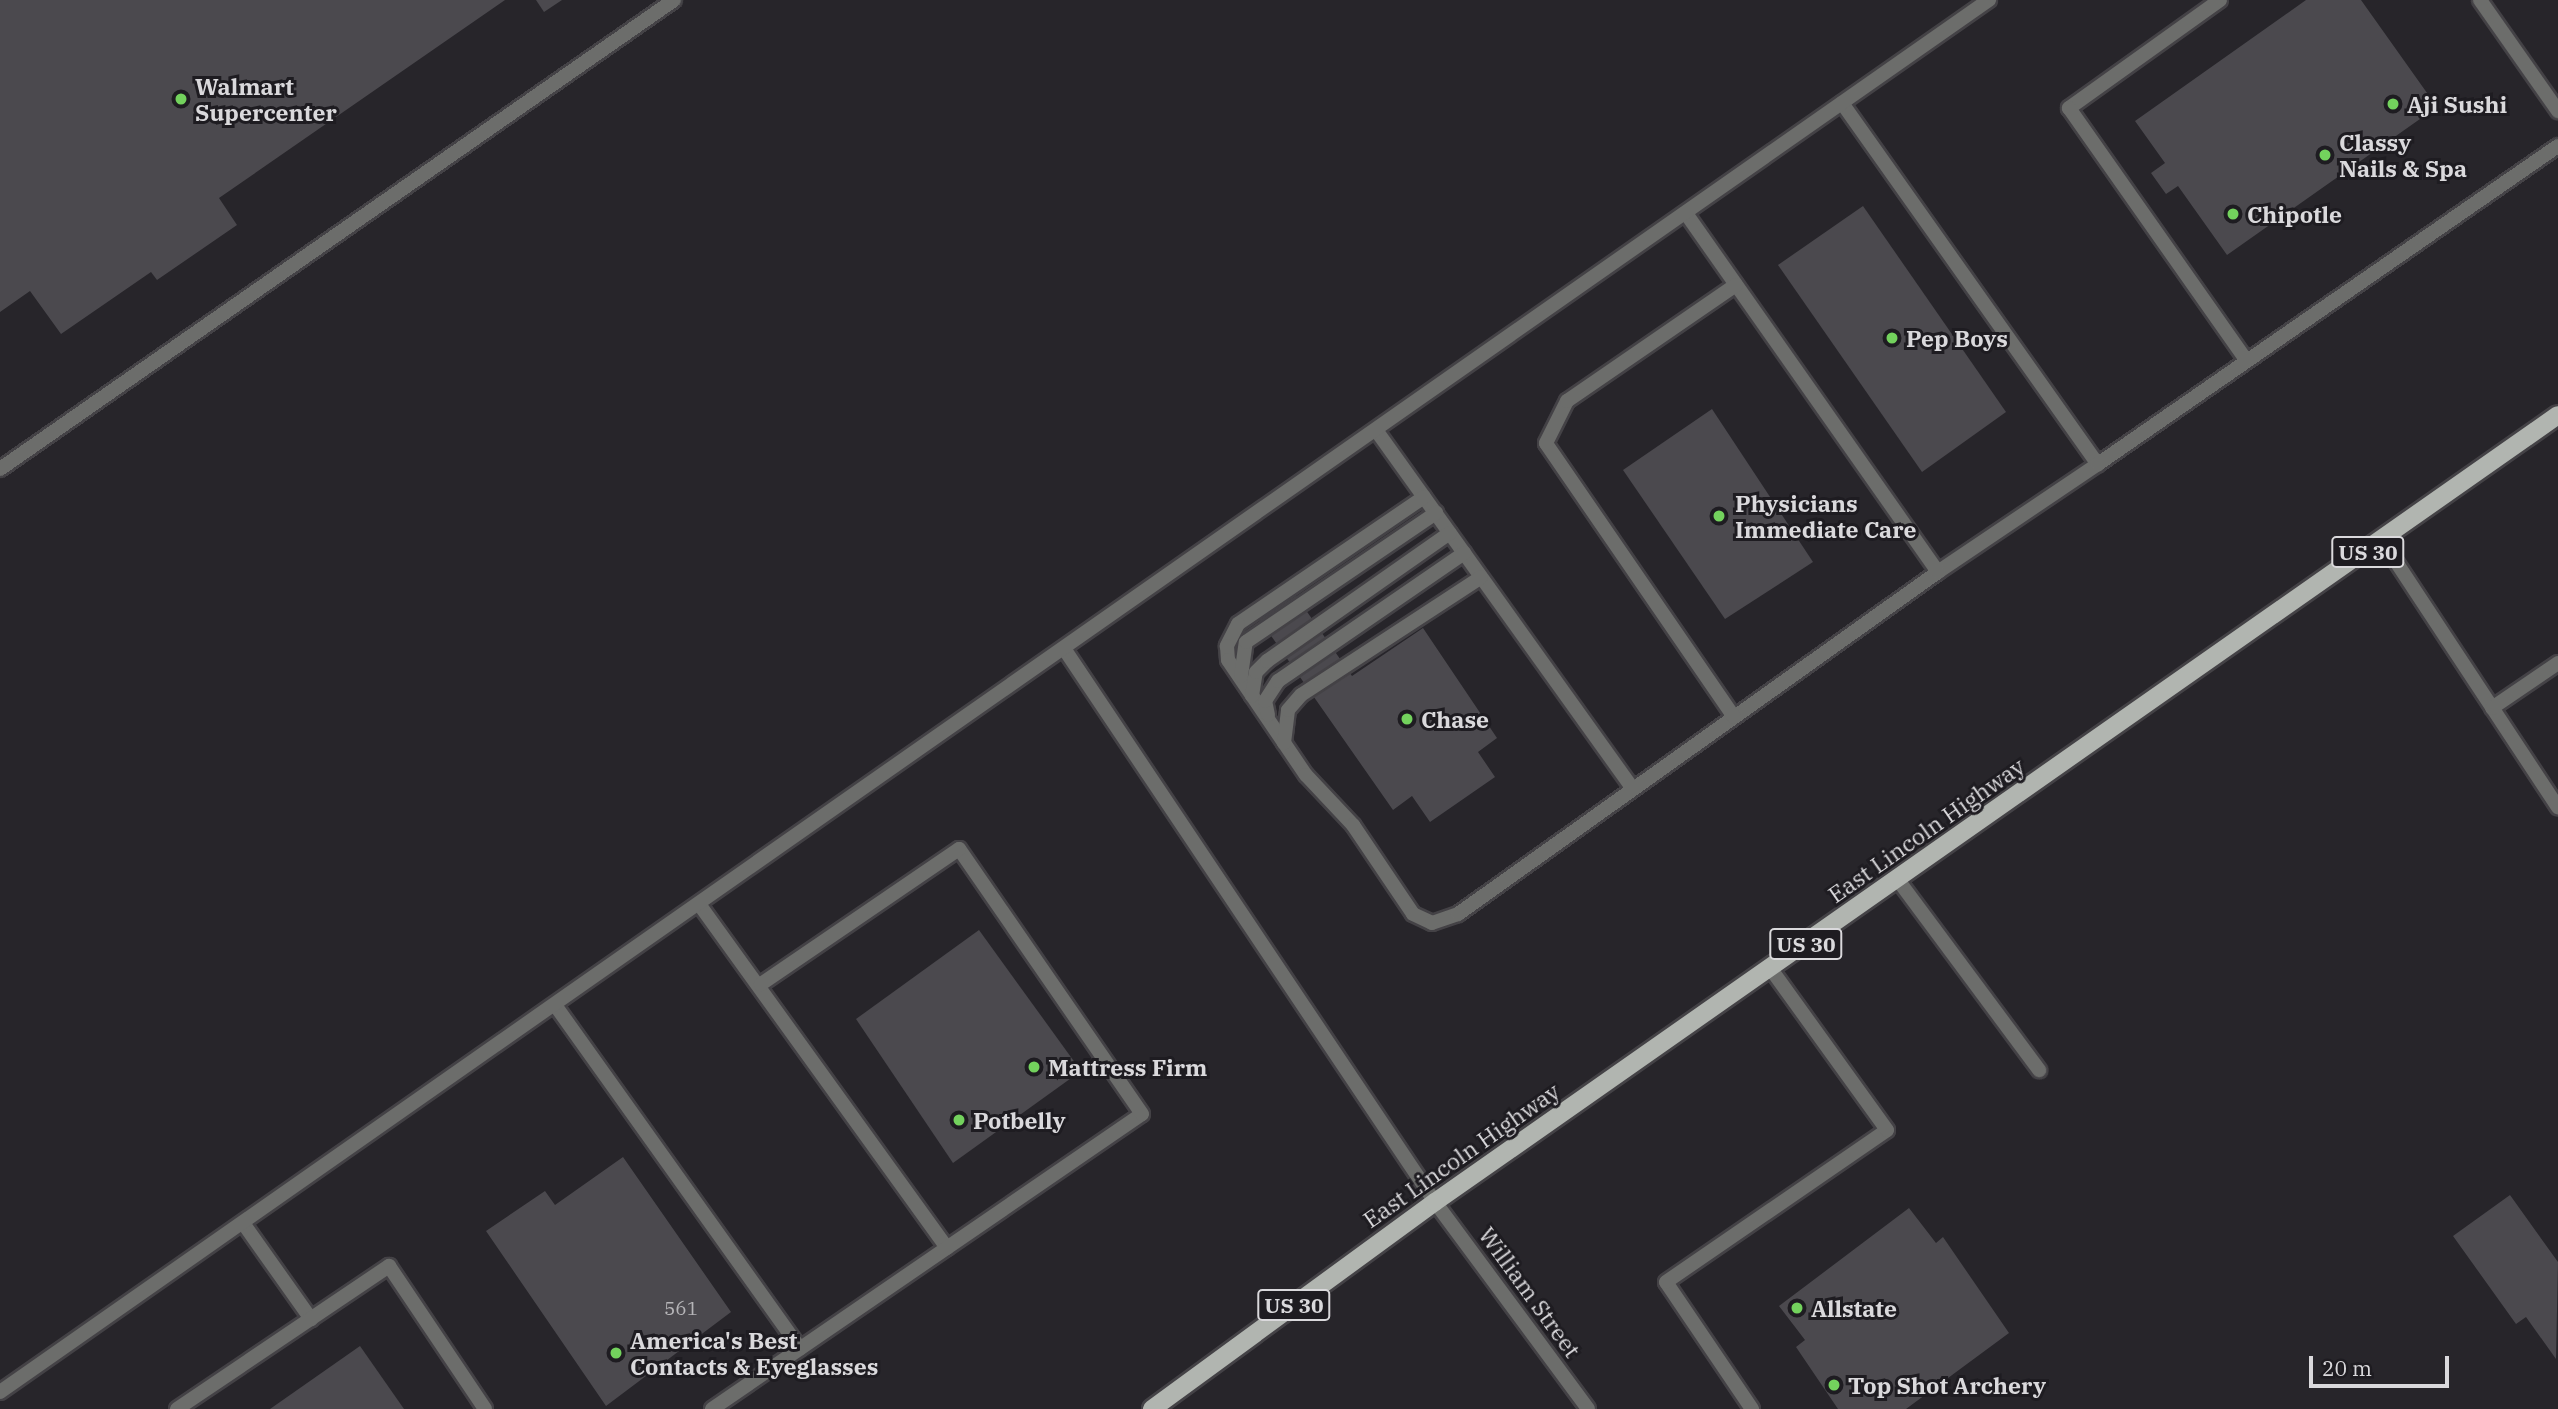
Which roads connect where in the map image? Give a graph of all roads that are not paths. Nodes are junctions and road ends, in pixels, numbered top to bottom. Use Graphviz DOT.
graph roads {
  1 [pos="674,0"];
  2 [pos="1989,0"];
  3 [pos="2220,0"];
  4 [pos="2480,0"];
  5 [pos="1842,103"];
  6 [pos="2558,111"];
  7 [pos="2558,146"];
  8 [pos="1686,213"];
  9 [pos="1736,285"];
  10 [pos="2247,361"];
  11 [pos="2558,415"];
  12 [pos="1376,430"];
  13 [pos="2098,464"];
  14 [pos="0,469"];
  15 [pos="1424,497"];
  16 [pos="1436,513"];
  17 [pos="1450,533"];
  18 [pos="2383,542"];
  19 [pos="1464,553"];
  20 [pos="1938,572"];
  21 [pos="1481,577"];
  22 [pos="1065,650"];
  23 [pos="2558,663"];
  24 [pos="1241,678"];
  25 [pos="1252,696"];
  26 [pos="2492,708"];
  27 [pos="1734,717"];
  28 [pos="1270,721"];
  29 [pos="1284,743"];
  30 [pos="1632,788"];
  31 [pos="2558,807"];
  32 [pos="1898,880"];
  33 [pos="699,904"];
  34 [pos="1771,969"];
  35 [pos="761,984"];
  36 [pos="555,1005"];
  37 [pos="2039,1070"];
  38 [pos="1435,1202"];
  39 [pos="243,1223"];
  40 [pos="947,1248"];
  41 [pos="311,1318"];
  42 [pos="800,1349"];
  43 [pos="0,1392"];
  44 [pos="177,1409"];
  45 [pos="485,1409"];
  46 [pos="712,1409"];
  47 [pos="1152,1409"];
  48 [pos="1588,1409"];
  49 [pos="1752,1409"];
  1 -- 14 [label="street"];
  2 -- 5 [label="street"];
  3 -- 10 [label="street"];
  4 -- 6 [label="street"];
  5 -- 8 [label="street"];
  5 -- 13 [label="street"];
  7 -- 10 [label="street"];
  8 -- 9 [label="street"];
  8 -- 12 [label="street"];
  9 -- 20 [label="street"];
  9 -- 27 [label="street"];
  10 -- 13 [label="street"];
  11 -- 18 [label="main road, East Lincoln Highway / US 30"];
  12 -- 15 [label="street"];
  12 -- 22 [label="street"];
  13 -- 20 [label="street"];
  15 -- 16 [label="street"];
  15 -- 24 [label="street"];
  16 -- 17 [label="street"];
  16 -- 24 [label="street"];
  17 -- 19 [label="street"];
  17 -- 25 [label="street"];
  18 -- 26 [label="street"];
  18 -- 32 [label="main road, East Lincoln Highway / US 30"];
  19 -- 21 [label="street"];
  19 -- 28 [label="street"];
  20 -- 27 [label="street"];
  21 -- 29 [label="street"];
  21 -- 30 [label="street"];
  22 -- 33 [label="street"];
  22 -- 38 [label="street, William Street"];
  23 -- 26 [label="street"];
  24 -- 25 [label="street"];
  25 -- 28 [label="street"];
  26 -- 31 [label="street"];
  27 -- 30 [label="street"];
  28 -- 29 [label="street"];
  29 -- 30 [label="street"];
  32 -- 34 [label="main road, East Lincoln Highway / US 30"];
  32 -- 37 [label="street"];
  33 -- 35 [label="street"];
  33 -- 36 [label="street"];
  34 -- 38 [label="main road, East Lincoln Highway / US 30"];
  34 -- 49 [label="street"];
  35 -- 40 [label="street"];
  35 -- 40 [label="street"];
  36 -- 39 [label="street"];
  36 -- 42 [label="street"];
  38 -- 47 [label="main road, East Lincoln Highway / US 30"];
  38 -- 48 [label="street, William Street"];
  39 -- 41 [label="street"];
  39 -- 43 [label="street"];
  40 -- 42 [label="street"];
  41 -- 44 [label="street"];
  41 -- 45 [label="street"];
  42 -- 46 [label="street"];
}
